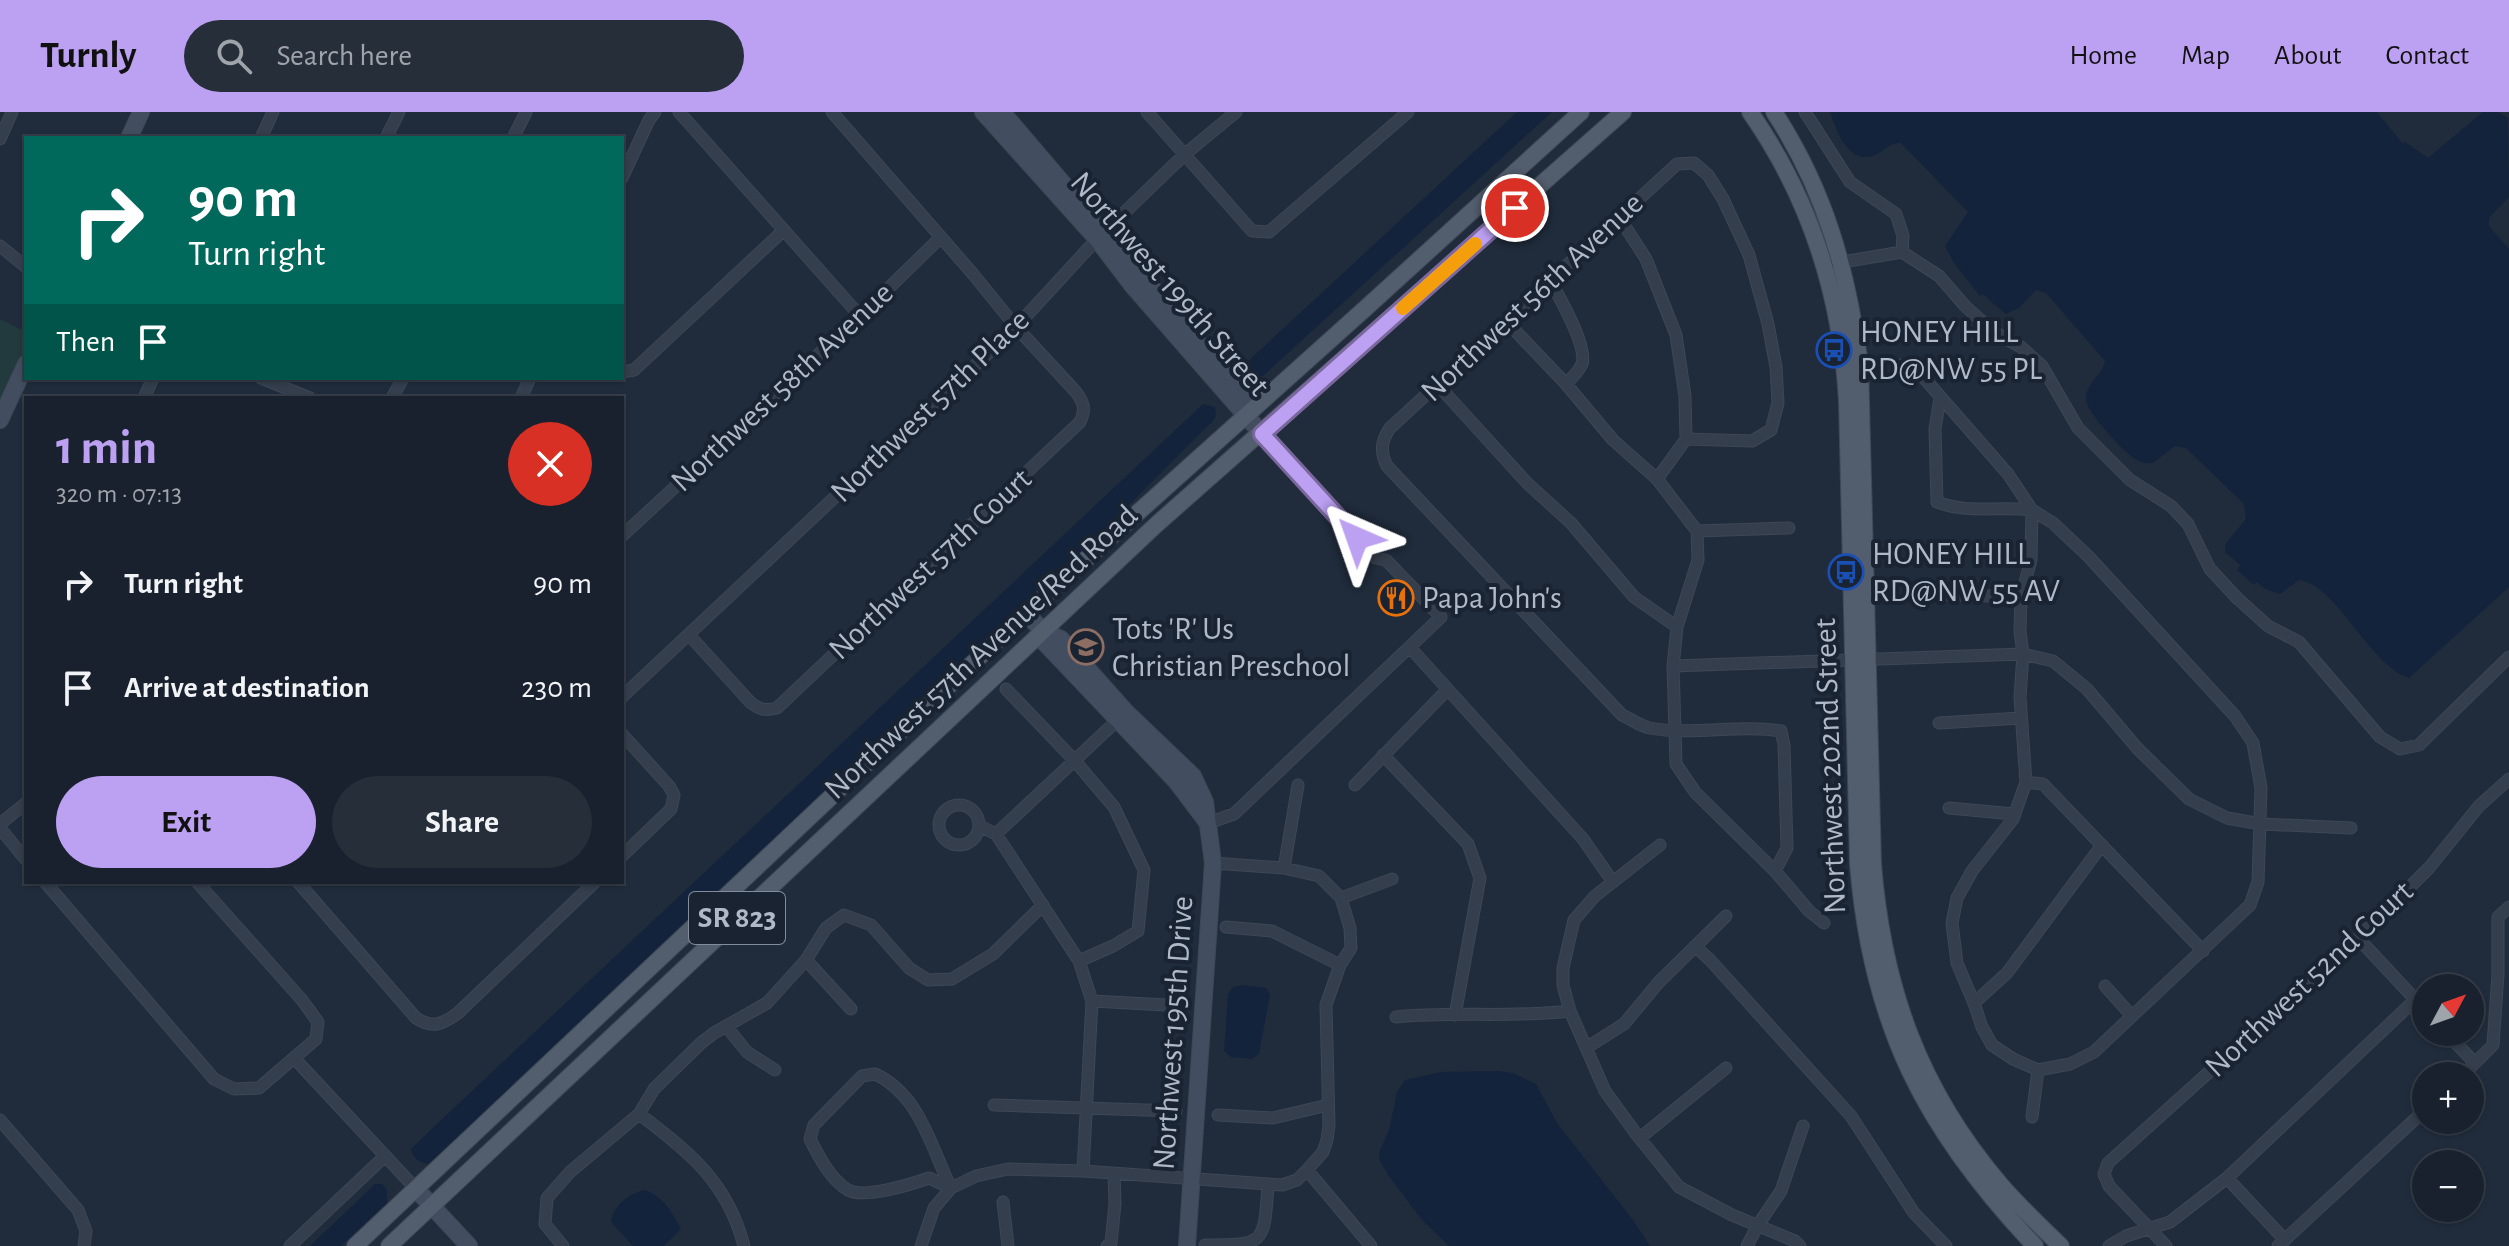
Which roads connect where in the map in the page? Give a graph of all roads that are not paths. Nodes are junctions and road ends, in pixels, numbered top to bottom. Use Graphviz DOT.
graph roads {
  1 [pos="12,112"];
  2 [pos="141,112"];
  3 [pos="273,112"];
  4 [pos="399,112"];
  5 [pos="526,112"];
  6 [pos="655,112"];
  7 [pos="679,112"];
  8 [pos="832,112"];
  9 [pos="983,112"];
  10 [pos="1002,112"];
  11 [pos="1147,112"];
  12 [pos="1236,112"];
  13 [pos="1408,112"];
  14 [pos="1581,112"];
  15 [pos="1623,112"];
  16 [pos="1750,112"];
  17 [pos="1774,112"];
  18 [pos="1805,112"];
  19 [pos="130,136"];
  20 [pos="262,136"];
  21 [pos="387,136"];
  22 [pos="514,136"];
  23 [pos="0,139"];
  24 [pos="1184,155"];
  25 [pos="624,174"];
  26 [pos="1619,217"];
  27 [pos="784,230"];
  28 [pos="1101,235"];
  29 [pos="941,237"];
  30 [pos="0,246"];
  31 [pos="1902,252"];
  32 [pos="1833,263"];
  33 [pos="24,265"];
  34 [pos="1550,280"];
  35 [pos="860,316"];
  36 [pos="1506,321"];
  37 [pos="1016,327"];
  38 [pos="1899,365"];
  39 [pos="24,368"];
  40 [pos="624,372"];
  41 [pos="266,380"];
  42 [pos="1437,384"];
  43 [pos="1566,384"];
  44 [pos="305,396"];
  45 [pos="1940,398"];
  46 [pos="1250,413"];
  47 [pos="0,420"];
  48 [pos="1262,434"];
  49 [pos="1686,439"];
  50 [pos="1657,479"];
  51 [pos="2032,510"];
  52 [pos="1789,528"];
  53 [pos="1697,531"];
  54 [pos="624,534"];
  55 [pos="1930,594"];
  56 [pos="2021,597"];
  57 [pos="1026,613"];
  58 [pos="1677,627"];
  59 [pos="1043,631"];
  60 [pos="690,636"];
  61 [pos="1415,653"];
  62 [pos="2023,654"];
  63 [pos="2509,657"];
  64 [pos="1861,660"];
  65 [pos="1673,666"];
  66 [pos="1006,689"];
  67 [pos="1447,690"];
  68 [pos="624,695"];
  69 [pos="1122,716"];
  70 [pos="2021,718"];
  71 [pos="1939,723"];
  72 [pos="1674,731"];
  73 [pos="624,736"];
  74 [pos="1383,755"];
  75 [pos="1075,761"];
  76 [pos="2509,779"];
  77 [pos="2026,782"];
  78 [pos="1298,785"];
  79 [pos="1355,785"];
  80 [pos="24,805"];
  81 [pos="1949,808"];
  82 [pos="2014,814"];
  83 [pos="1208,823"];
  84 [pos="2261,824"];
  85 [pos="0,826"];
  86 [pos="980,826"];
  87 [pos="2351,828"];
  88 [pos="996,834"];
  89 [pos="1660,845"];
  90 [pos="2102,845"];
  91 [pos="624,854"];
  92 [pos="24,857"];
  93 [pos="1213,863"];
  94 [pos="1284,868"];
  95 [pos="1775,871"];
  96 [pos="1392,879"];
  97 [pos="1613,882"];
  98 [pos="47,884"];
  99 [pos="199,884"];
  100 [pos="300,884"];
  101 [pos="593,884"];
  102 [pos="1341,898"];
  103 [pos="1043,905"];
  104 [pos="2509,907"];
  105 [pos="1726,916"];
  106 [pos="1824,923"];
  107 [pos="1226,927"];
  108 [pos="2358,938"];
  109 [pos="1695,946"];
  110 [pos="2203,951"];
  111 [pos="806,960"];
  112 [pos="1079,961"];
  113 [pos="1340,965"];
  114 [pos="2105,986"];
  115 [pos="2412,997"];
  116 [pos="1092,1001"];
  117 [pos="1974,1003"];
  118 [pos="2412,1003"];
  119 [pos="1185,1006"];
  120 [pos="851,1009"];
  121 [pos="1570,1011"];
  122 [pos="1455,1015"];
  123 [pos="2132,1016"];
  124 [pos="1396,1017"];
  125 [pos="726,1026"];
  126 [pos="2459,1046"];
  127 [pos="1906,1047"];
  128 [pos="1586,1048"];
  129 [pos="295,1059"];
  130 [pos="2474,1062"];
  131 [pos="2476,1062"];
  132 [pos="1726,1068"];
  133 [pos="775,1070"];
  134 [pos="2038,1070"];
  135 [pos="994,1105"];
  136 [pos="1328,1105"];
  137 [pos="1086,1109"];
  138 [pos="1176,1111"];
  139 [pos="639,1114"];
  140 [pos="1218,1115"];
  141 [pos="2032,1117"];
  142 [pos="0,1120"];
  143 [pos="2412,1122"];
  144 [pos="1803,1126"];
  145 [pos="1641,1137"];
  146 [pos="385,1156"];
  147 [pos="1307,1170"];
  148 [pos="1083,1171"];
  149 [pos="1114,1174"];
  150 [pos="2227,1178"];
  151 [pos="1192,1179"];
  152 [pos="1268,1184"];
  153 [pos="951,1188"];
  154 [pos="416,1189"];
  155 [pos="1003,1202"];
  156 [pos="431,1206"];
  157 [pos="1758,1225"];
  158 [pos="2151,1229"];
  159 [pos="2282,1243"];
  160 [pos="1205,1245"];
  161 [pos="84,1246"];
  162 [pos="290,1246"];
  163 [pos="355,1246"];
  164 [pos="389,1246"];
  165 [pos="469,1246"];
  166 [pos="563,1246"];
  167 [pos="744,1246"];
  168 [pos="921,1246"];
  169 [pos="1008,1246"];
  170 [pos="1107,1246"];
  171 [pos="1187,1246"];
  172 [pos="1371,1246"];
  173 [pos="1747,1246"];
  174 [pos="1800,1246"];
  175 [pos="1946,1246"];
  176 [pos="2035,1246"];
  177 [pos="2061,1246"];
  178 [pos="2109,1246"];
  179 [pos="2166,1246"];
  1 -- 23 [label="street"];
  2 -- 19 [label="street"];
  3 -- 20 [label="street"];
  4 -- 21 [label="street"];
  5 -- 22 [label="street"];
  6 -- 25 [label="street"];
  7 -- 27 [label="street"];
  8 -- 29 [label="street"];
  9 -- 28 [label="street, Northwest 199th Street"];
  10 -- 28 [label="street, Northwest 199th Street"];
  11 -- 24 [label="street"];
  12 -- 24 [label="street, Northwest 57th Place"];
  13 -- 24 [label="street"];
  14 -- 46 [label="main road, Northwest 57th Avenue/Red Road / SR 823"];
  15 -- 48 [label="main road, Northwest 57th Avenue/Red Road / SR 823"];
  16 -- 32 [label="main road, Northwest 202nd Street"];
  17 -- 32 [label="main road, Northwest 202nd Street"];
  18 -- 31 [label="street"];
  24 -- 28 [label="street, Northwest 57th Place"];
  26 -- 34 [label="street, Northwest 56th Avenue"];
  26 -- 49 [label="street"];
  26 -- 49 [label="street, Northwest 56th Avenue"];
  27 -- 35 [label="street"];
  27 -- 40 [label="street"];
  28 -- 37 [label="street, Northwest 57th Place"];
  28 -- 46 [label="street, Northwest 199th Street"];
  29 -- 35 [label="street, Northwest 58th Avenue"];
  29 -- 37 [label="street"];
  30 -- 33 [label="street"];
  31 -- 32 [label="street"];
  31 -- 63 [label="street"];
  32 -- 64 [label="main road, Northwest 202nd Street"];
  34 -- 36 [label="street, Northwest 56th Avenue"];
  34 -- 43 [label="street"];
  35 -- 54 [label="street, Northwest 58th Avenue"];
  36 -- 42 [label="street, Northwest 56th Avenue"];
  36 -- 43 [label="street"];
  37 -- 60 [label="street, Northwest 57th Place"];
  37 -- 60 [label="street, Northwest 57th Court"];
  38 -- 45 [label="street"];
  39 -- 47 [label="street"];
  41 -- 44 [label="street"];
  42 -- 58 [label="street"];
  42 -- 72 [label="street, Northwest 56th Avenue"];
  43 -- 50 [label="street"];
  45 -- 51 [label="street"];
  45 -- 51 [label="street"];
  46 -- 48 [label="street, Northwest 199th Street"];
  46 -- 57 [label="main road, Northwest 57th Avenue/Red Road / SR 823"];
  48 -- 59 [label="main road, Northwest 57th Avenue/Red Road / SR 823"];
  48 -- 83 [label="street"];
  49 -- 50 [label="street"];
  50 -- 53 [label="street"];
  51 -- 56 [label="street"];
  51 -- 84 [label="street"];
  52 -- 53 [label="street"];
  53 -- 58 [label="street"];
  55 -- 56 [label="street"];
  56 -- 62 [label="street"];
  57 -- 59 [label="street, Northwest 195th Drive"];
  57 -- 154 [label="main road, Northwest 57th Avenue/Red Road / SR 823"];
  58 -- 65 [label="street"];
  59 -- 69 [label="street, Northwest 195th Drive"];
  59 -- 156 [label="main road, Northwest 57th Avenue/Red Road / SR 823"];
  60 -- 68 [label="street, Northwest 57th Place"];
  61 -- 67 [label="street"];
  62 -- 64 [label="street"];
  62 -- 70 [label="street"];
  62 -- 84 [label="street"];
  64 -- 65 [label="street"];
  64 -- 127 [label="main road, Northwest 202nd Street"];
  65 -- 72 [label="street"];
  66 -- 75 [label="street"];
  67 -- 74 [label="street"];
  67 -- 97 [label="street"];
  69 -- 75 [label="street"];
  69 -- 83 [label="street, Northwest 195th Drive"];
  70 -- 71 [label="street"];
  70 -- 77 [label="street"];
  72 -- 95 [label="street"];
  72 -- 95 [label="street"];
  73 -- 91 [label="street"];
  74 -- 79 [label="street"];
  74 -- 122 [label="street"];
  75 -- 88 [label="street"];
  75 -- 112 [label="street"];
  76 -- 108 [label="street, Northwest 52nd Court"];
  77 -- 82 [label="street"];
  77 -- 90 [label="street"];
  78 -- 94 [label="street"];
  80 -- 85 [label="street"];
  81 -- 82 [label="street"];
  82 -- 117 [label="street"];
  83 -- 93 [label="street, Northwest 195th Drive"];
  84 -- 87 [label="street"];
  84 -- 110 [label="street"];
  85 -- 92 [label="street"];
  86 -- 88 [label="street"];
  88 -- 103 [label="street"];
  89 -- 97 [label="street"];
  90 -- 110 [label="street"];
  90 -- 117 [label="street"];
  93 -- 94 [label="street"];
  93 -- 151 [label="street, Northwest 195th Drive"];
  94 -- 102 [label="street"];
  95 -- 106 [label="street"];
  96 -- 102 [label="street"];
  97 -- 121 [label="street"];
  98 -- 129 [label="street"];
  99 -- 129 [label="street"];
  100 -- 101 [label="street"];
  102 -- 113 [label="street"];
  103 -- 111 [label="street"];
  103 -- 112 [label="street"];
  104 -- 131 [label="street"];
  105 -- 109 [label="street"];
  107 -- 113 [label="street"];
  108 -- 115 [label="street"];
  108 -- 158 [label="street, Northwest 52nd Court"];
  109 -- 128 [label="street"];
  109 -- 175 [label="street"];
  110 -- 123 [label="street"];
  111 -- 120 [label="street"];
  111 -- 125 [label="street"];
  112 -- 116 [label="street"];
  113 -- 136 [label="street"];
  114 -- 123 [label="street"];
  116 -- 119 [label="street"];
  116 -- 137 [label="street"];
  117 -- 134 [label="street"];
  118 -- 150 [label="street"];
  121 -- 122 [label="street"];
  121 -- 128 [label="street"];
  122 -- 124 [label="street"];
  123 -- 134 [label="street"];
  125 -- 133 [label="street"];
  125 -- 139 [label="street"];
  126 -- 130 [label="street"];
  127 -- 176 [label="main road"];
  127 -- 177 [label="main road"];
  128 -- 145 [label="street"];
  129 -- 146 [label="street"];
  132 -- 145 [label="street"];
  134 -- 141 [label="street"];
  135 -- 137 [label="street"];
  136 -- 140 [label="street"];
  136 -- 147 [label="street"];
  137 -- 138 [label="street"];
  137 -- 148 [label="street"];
  139 -- 166 [label="street"];
  139 -- 167 [label="street"];
  142 -- 161 [label="street"];
  143 -- 159 [label="street"];
  144 -- 157 [label="street"];
  145 -- 157 [label="street"];
  146 -- 154 [label="street"];
  146 -- 162 [label="street"];
  147 -- 152 [label="street"];
  147 -- 172 [label="street"];
  148 -- 149 [label="street"];
  148 -- 153 [label="street"];
  149 -- 151 [label="street"];
  149 -- 170 [label="street"];
  150 -- 158 [label="street"];
  150 -- 159 [label="street"];
  151 -- 152 [label="street"];
  151 -- 171 [label="street, Northwest 195th Drive"];
  152 -- 160 [label="street"];
  153 -- 153 [label="street"];
  153 -- 168 [label="street"];
  154 -- 156 [label="street"];
  154 -- 163 [label="main road, Northwest 57th Avenue/Red Road / SR 823"];
  155 -- 169 [label="street"];
  156 -- 164 [label="main road, Northwest 57th Avenue/Red Road / SR 823"];
  156 -- 165 [label="street"];
  157 -- 173 [label="street"];
  157 -- 174 [label="street"];
  158 -- 178 [label="street"];
  158 -- 179 [label="street"];
}
